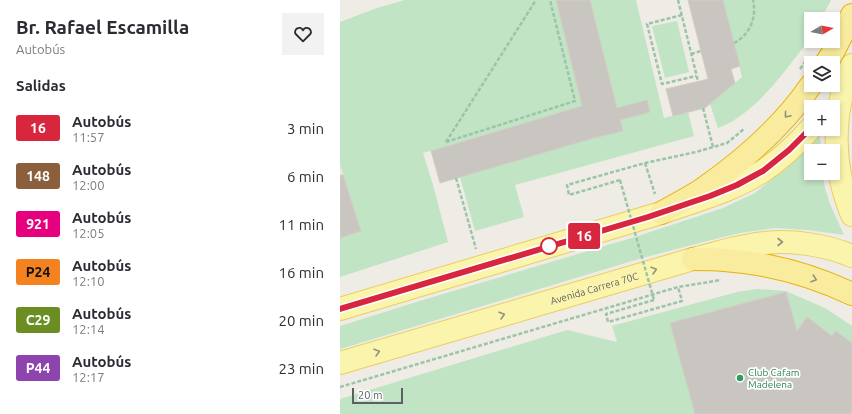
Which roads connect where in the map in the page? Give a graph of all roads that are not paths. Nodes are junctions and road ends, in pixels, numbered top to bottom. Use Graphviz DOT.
graph roads {
  1 [pos="852,15"];
  2 [pos="827,56"];
  3 [pos="849,71"];
  4 [pos="806,92"];
  5 [pos="831,100"];
  6 [pos="804,135"];
  7 [pos="658,203"];
  8 [pos="852,215"];
  9 [pos="852,256"];
  10 [pos="693,259"];
  11 [pos="852,294"];
  12 [pos="340,309"];
  13 [pos="340,363"];
  1 -- 2 [label="highway"];
  3 -- 5 [label="main road"];
  3 -- 8 [label="main road"];
  4 -- 7 [label="highway, one-way"];
  6 -- 7 [label="main road"];
  7 -- 12 [label="main road"];
  10 -- 9 [label="main road, Avenida Carrera 70C, one-way"];
  10 -- 11 [label="highway, one-way"];
  13 -- 10 [label="main road, Avenida Carrera 70C, one-way"];
}
